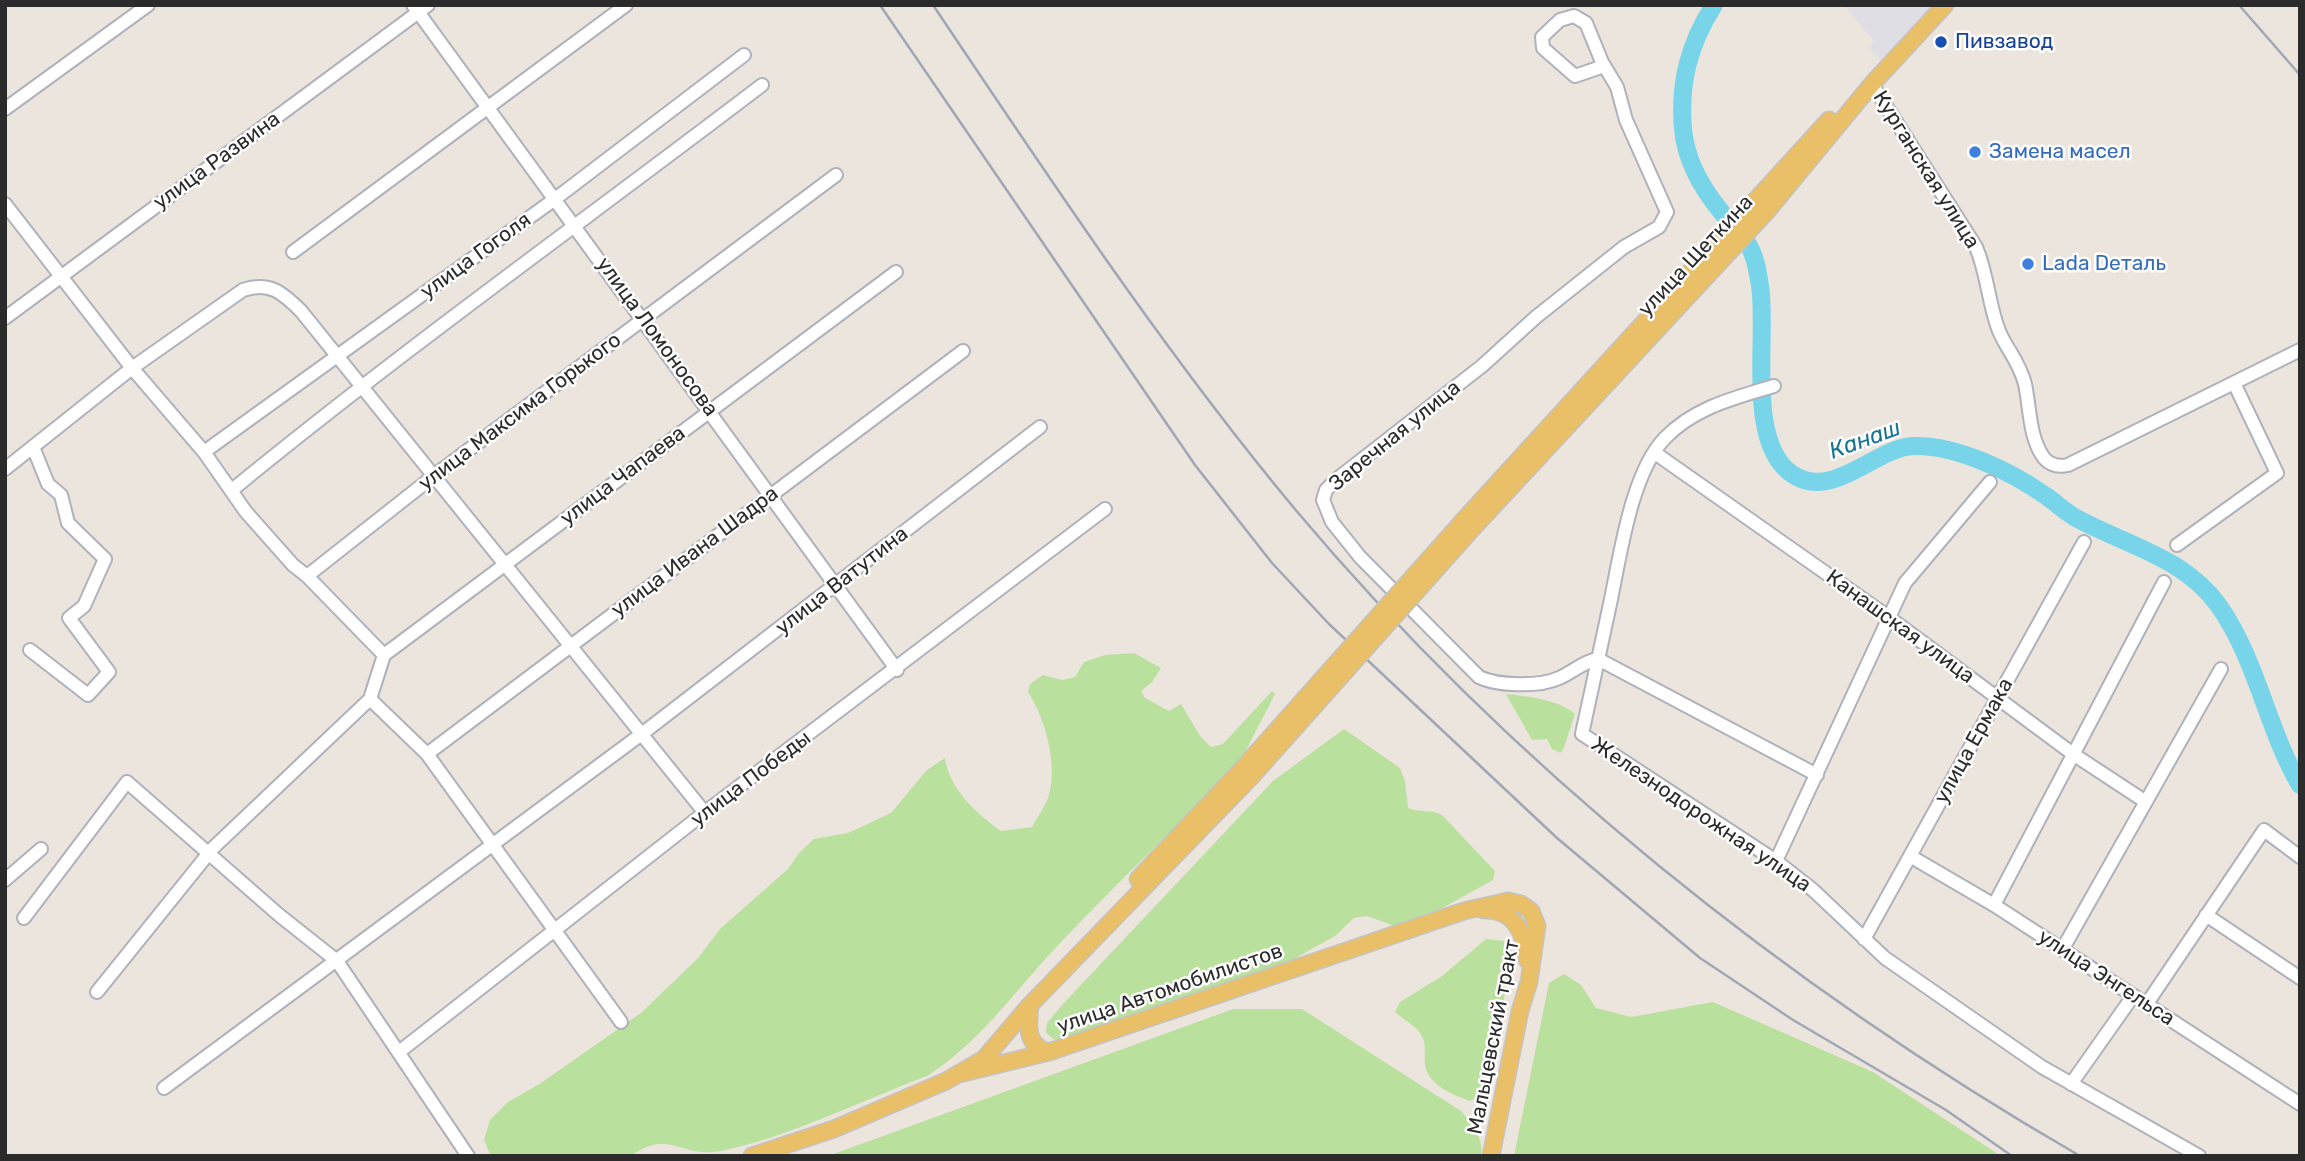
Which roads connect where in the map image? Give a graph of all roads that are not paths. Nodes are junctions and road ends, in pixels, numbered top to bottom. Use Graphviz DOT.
graph roads {
  1 [pos="148,5"];
  2 [pos="626,5"];
  3 [pos="1945,5"];
  4 [pos="420,8"];
  5 [pos="744,55"];
  6 [pos="1604,66"];
  7 [pos="1872,84"];
  8 [pos="762,85"];
  9 [pos="488,107"];
  10 [pos="5,109"];
  11 [pos="836,175"];
  12 [pos="555,199"];
  13 [pos="1763,203"];
  14 [pos="5,204"];
  15 [pos="576,228"];
  16 [pos="293,253"];
  17 [pos="896,272"];
  18 [pos="60,277"];
  19 [pos="5,318"];
  20 [pos="643,318"];
  21 [pos="2300,350"];
  22 [pos="963,351"];
  23 [pos="338,356"];
  24 [pos="132,368"];
  25 [pos="2234,383"];
  26 [pos="361,385"];
  27 [pos="1774,386"];
  28 [pos="711,410"];
  29 [pos="1040,428"];
  30 [pos="33,447"];
  31 [pos="204,452"];
  32 [pos="1655,453"];
  33 [pos="5,469"];
  34 [pos="435,475"];
  35 [pos="1990,482"];
  36 [pos="232,490"];
  37 [pos="772,494"];
  38 [pos="1105,509"];
  39 [pos="1467,525"];
  40 [pos="2084,542"];
  41 [pos="2177,545"];
  42 [pos="506,564"];
  43 [pos="307,576"];
  44 [pos="2164,582"];
  45 [pos="836,586"];
  46 [pos="1887,616"];
  47 [pos="572,645"];
  48 [pos="30,650"];
  49 [pos="384,655"];
  50 [pos="1598,659"];
  51 [pos="2221,669"];
  52 [pos="897,670"];
  53 [pos="1998,698"];
  54 [pos="370,699"];
  55 [pos="643,733"];
  56 [pos="427,754"];
  57 [pos="2073,754"];
  58 [pos="1247,772"];
  59 [pos="1817,775"];
  60 [pos="2146,802"];
  61 [pos="705,813"];
  62 [pos="494,846"];
  63 [pos="41,849"];
  64 [pos="209,853"];
  65 [pos="1910,856"];
  66 [pos="2300,856"];
  67 [pos="1776,861"];
  68 [pos="5,880"];
  69 [pos="1994,905"];
  70 [pos="2206,915"];
  71 [pos="24,918"];
  72 [pos="556,931"];
  73 [pos="1864,939"];
  74 [pos="2062,950"];
  75 [pos="337,961"];
  76 [pos="2300,978"];
  77 [pos="1529,982"];
  78 [pos="97,992"];
  79 [pos="2133,996"];
  80 [pos="1030,1005"];
  81 [pos="2146,1005"];
  82 [pos="621,1022"];
  83 [pos="399,1052"];
  84 [pos="1049,1052"];
  85 [pos="963,1073"];
  86 [pos="2071,1084"];
  87 [pos="164,1088"];
  88 [pos="2300,1104"];
  89 [pos="468,1156"];
  90 [pos="752,1156"];
  91 [pos="1491,1156"];
  92 [pos="2199,1156"];
  1 -- 10 [label="street"];
  2 -- 9 [label="street"];
  3 -- 7 [label="main road, улица Щеткина"];
  4 -- 9 [label="street, улица Ломоносова"];
  4 -- 18 [label="street, улица Развина"];
  5 -- 12 [label="street, улица Гоголя"];
  6 -- 6 [label="street"];
  6 -- 50 [label="street, Заречная улица"];
  7 -- 13 [label="main road, улица Щеткина"];
  7 -- 25 [label="street, Курганская улица"];
  8 -- 15 [label="street, улица Гоголя"];
  9 -- 12 [label="street, улица Ломоносова"];
  9 -- 16 [label="street"];
  11 -- 20 [label="street, улица Максима Горького"];
  12 -- 15 [label="street, улица Ломоносова"];
  12 -- 23 [label="street, улица Гоголя"];
  13 -- 39 [label="main road"];
  13 -- 39 [label="main road, улица Щеткина"];
  14 -- 18 [label="street"];
  15 -- 20 [label="street, улица Ломоносова"];
  15 -- 26 [label="street, улица Гоголя"];
  17 -- 28 [label="street, улица Чапаева"];
  18 -- 19 [label="street, улица Развина"];
  18 -- 24 [label="street"];
  20 -- 28 [label="street, улица Ломоносова"];
  20 -- 34 [label="street, улица Максима Горького"];
  21 -- 25 [label="street"];
  22 -- 37 [label="street, улица Ивана Шадра"];
  23 -- 24 [label="street"];
  23 -- 26 [label="street"];
  23 -- 31 [label="street, улица Гоголя"];
  24 -- 30 [label="street"];
  24 -- 31 [label="street"];
  25 -- 41 [label="street"];
  26 -- 34 [label="street"];
  26 -- 36 [label="street, улица Гоголя"];
  27 -- 32 [label="street"];
  28 -- 37 [label="street, улица Ломоносова"];
  28 -- 42 [label="street, улица Чапаева"];
  29 -- 45 [label="street, улица Ватутина"];
  30 -- 33 [label="street"];
  30 -- 48 [label="street"];
  31 -- 36 [label="street"];
  32 -- 46 [label="street, Канашская улица"];
  32 -- 50 [label="street"];
  34 -- 42 [label="street"];
  34 -- 43 [label="street, улица Максима Горького"];
  35 -- 46 [label="street"];
  36 -- 43 [label="street"];
  37 -- 45 [label="street, улица Ломоносова"];
  37 -- 47 [label="street, улица Ивана Шадра"];
  38 -- 52 [label="street, улица Победы"];
  39 -- 58 [label="main road, bridge"];
  40 -- 53 [label="street, улица Ермака"];
  42 -- 47 [label="street"];
  42 -- 49 [label="street, улица Чапаева"];
  43 -- 49 [label="street"];
  44 -- 57 [label="street"];
  45 -- 52 [label="street, улица Ломоносова"];
  45 -- 55 [label="street, улица Ватутина"];
  46 -- 53 [label="street, Канашская улица"];
  46 -- 59 [label="street"];
  47 -- 55 [label="street"];
  47 -- 56 [label="street, улица Ивана Шадра"];
  49 -- 54 [label="street"];
  50 -- 59 [label="street"];
  50 -- 67 [label="street, Железнодорожная улица"];
  51 -- 60 [label="street"];
  52 -- 61 [label="street, улица Победы"];
  53 -- 57 [label="street, Канашская улица"];
  53 -- 65 [label="street, улица Ермака"];
  54 -- 56 [label="street"];
  54 -- 64 [label="street"];
  55 -- 61 [label="street"];
  55 -- 62 [label="street, улица Ватутина"];
  56 -- 62 [label="street"];
  57 -- 60 [label="street, Канашская улица"];
  57 -- 69 [label="street"];
  58 -- 80 [label="main road"];
  58 -- 85 [label="main road"];
  59 -- 67 [label="street"];
  60 -- 74 [label="street"];
  61 -- 72 [label="street, улица Победы"];
  62 -- 72 [label="street"];
  62 -- 75 [label="street, улица Ватутина"];
  63 -- 68 [label="street"];
  64 -- 71 [label="street"];
  64 -- 75 [label="street"];
  64 -- 78 [label="street"];
  65 -- 69 [label="street, улица Энгельса"];
  65 -- 73 [label="street, улица Ермака"];
  66 -- 70 [label="street"];
  67 -- 73 [label="street, Железнодорожная улица"];
  69 -- 74 [label="street, улица Энгельса"];
  70 -- 76 [label="street"];
  70 -- 81 [label="street"];
  72 -- 82 [label="street"];
  72 -- 83 [label="street, улица Победы"];
  73 -- 86 [label="street, Железнодорожная улица"];
  74 -- 79 [label="street, улица Энгельса"];
  75 -- 83 [label="street"];
  75 -- 87 [label="street, улица Ватутина"];
  77 -- 84 [label="main road, улица Автомобилистов"];
  77 -- 91 [label="main road, Мальцевский тракт"];
  79 -- 81 [label="street, улица Энгельса"];
  79 -- 86 [label="street"];
  80 -- 84 [label="main road, улица Автомобилистов"];
  80 -- 85 [label="main road, улица Автомобилистов"];
  81 -- 88 [label="street, улица Энгельса"];
  83 -- 89 [label="street"];
  84 -- 85 [label="main road"];
  85 -- 90 [label="main road, улица Автомобилистов"];
  86 -- 92 [label="street, Железнодорожная улица"];
}
